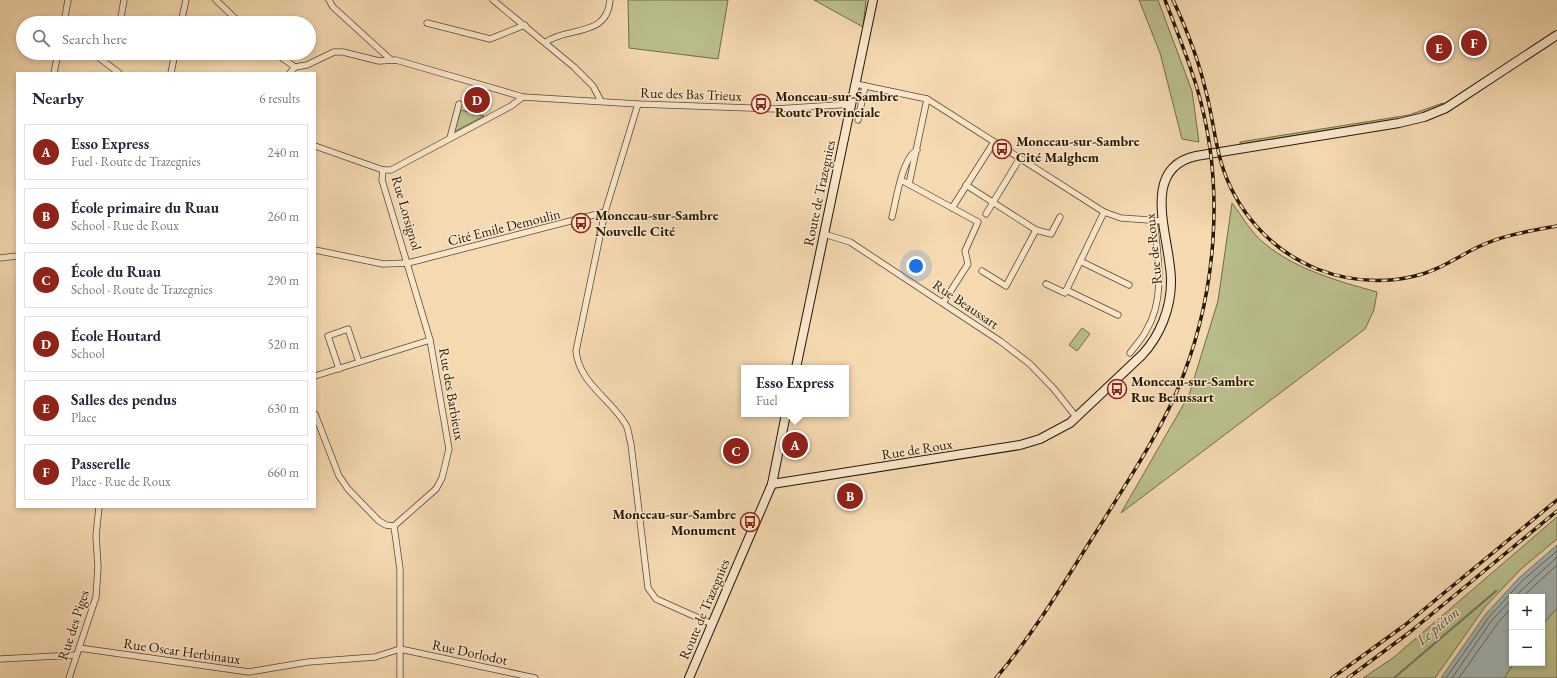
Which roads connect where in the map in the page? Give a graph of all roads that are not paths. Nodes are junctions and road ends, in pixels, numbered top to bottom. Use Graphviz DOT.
graph roads {
  1 [pos="68,0"];
  2 [pos="124,0"];
  3 [pos="186,0"];
  4 [pos="216,0"];
  5 [pos="329,0"];
  6 [pos="493,0"];
  7 [pos="610,0"];
  8 [pos="873,0"];
  9 [pos="65,16"];
  10 [pos="121,16"];
  11 [pos="183,16"];
  12 [pos="233,16"];
  13 [pos="427,23"];
  14 [pos="525,25"];
  15 [pos="1557,35"];
  16 [pos="546,42"];
  17 [pos="390,59"];
  18 [pos="57,60"];
  19 [pos="102,60"];
  20 [pos="174,60"];
  21 [pos="284,60"];
  22 [pos="295,68"];
  23 [pos="54,72"];
  24 [pos="118,72"];
  25 [pos="171,72"];
  26 [pos="291,72"];
  27 [pos="856,84"];
  28 [pos="865,86"];
  29 [pos="523,97"];
  30 [pos="927,99"];
  31 [pos="601,101"];
  32 [pos="459,104"];
  33 [pos="638,104"];
  34 [pos="852,104"];
  35 [pos="858,120"];
  36 [pos="450,138"];
  37 [pos="994,142"];
  38 [pos="316,146"];
  39 [pos="917,150"];
  40 [pos="1020,158"];
  41 [pos="383,170"];
  42 [pos="901,180"];
  43 [pos="910,184"];
  44 [pos="966,185"];
  45 [pos="993,202"];
  46 [pos="952,208"];
  47 [pos="605,212"];
  48 [pos="1104,212"];
  49 [pos="986,214"];
  50 [pos="892,217"];
  51 [pos="1060,217"];
  52 [pos="1154,220"];
  53 [pos="1163,221"];
  54 [pos="1036,230"];
  55 [pos="824,234"];
  56 [pos="316,250"];
  57 [pos="16,256"];
  58 [pos="0,258"];
  59 [pos="1080,261"];
  60 [pos="408,263"];
  61 [pos="982,270"];
  62 [pos="1046,284"];
  63 [pos="1129,285"];
  64 [pos="1066,290"];
  65 [pos="943,303"];
  66 [pos="1118,316"];
  67 [pos="430,340"];
  68 [pos="1130,353"];
  69 [pos="359,362"];
  70 [pos="797,365"];
  71 [pos="339,369"];
  72 [pos="316,376"];
  73 [pos="316,417"];
  74 [pos="785,417"];
  75 [pos="1077,418"];
  76 [pos="772,484"];
  77 [pos="98,508"];
  78 [pos="394,526"];
  79 [pos="712,624"];
  80 [pos="79,648"];
  81 [pos="400,649"];
  82 [pos="76,654"];
  83 [pos="0,659"];
  84 [pos="69,678"];
  85 [pos="400,678"];
  86 [pos="536,678"];
  87 [pos="689,678"];
  1 -- 9 [label="street"];
  2 -- 10 [label="street"];
  3 -- 11 [label="street"];
  4 -- 12 [label="street"];
  5 -- 17 [label="street"];
  6 -- 14 [label="street"];
  7 -- 16 [label="street"];
  8 -- 27 [label="main road, Route de Trazegnies"];
  13 -- 14 [label="street"];
  14 -- 16 [label="street"];
  15 -- 53 [label="main road, Rue de Roux"];
  16 -- 31 [label="street"];
  17 -- 22 [label="street"];
  17 -- 29 [label="street, Rue des Bas Trieux"];
  18 -- 23 [label="street"];
  19 -- 24 [label="street"];
  20 -- 25 [label="street"];
  21 -- 22 [label="street"];
  22 -- 26 [label="street"];
  27 -- 28 [label="street"];
  27 -- 34 [label="main road, Route de Trazegnies"];
  28 -- 30 [label="street"];
  28 -- 35 [label="street"];
  29 -- 31 [label="street, Rue des Bas Trieux"];
  29 -- 36 [label="street"];
  30 -- 37 [label="street"];
  30 -- 39 [label="street"];
  31 -- 33 [label="street, Rue des Bas Trieux"];
  32 -- 36 [label="street"];
  33 -- 34 [label="street, Rue des Bas Trieux"];
  33 -- 47 [label="street"];
  34 -- 55 [label="main road, Route de Trazegnies"];
  36 -- 41 [label="street"];
  37 -- 40 [label="street"];
  37 -- 44 [label="street"];
  38 -- 41 [label="street"];
  39 -- 42 [label="street"];
  39 -- 43 [label="street"];
  40 -- 45 [label="street"];
  40 -- 48 [label="street"];
  41 -- 60 [label="street, Rue Lorsignol"];
  42 -- 43 [label="street"];
  42 -- 50 [label="street"];
  43 -- 46 [label="street"];
  44 -- 45 [label="street"];
  44 -- 46 [label="street"];
  45 -- 49 [label="street"];
  45 -- 54 [label="street"];
  46 -- 65 [label="street"];
  47 -- 60 [label="street, Cité Emile Demoulin"];
  47 -- 79 [label="street"];
  48 -- 52 [label="street"];
  48 -- 59 [label="street"];
  51 -- 54 [label="street"];
  52 -- 53 [label="street"];
  52 -- 68 [label="street, Rue de Roux"];
  53 -- 75 [label="main road, Rue de Roux"];
  54 -- 61 [label="street"];
  55 -- 65 [label="street, Rue Beaussart"];
  55 -- 70 [label="main road, Route de Trazegnies"];
  56 -- 60 [label="street, Cité Emile Demoulin"];
  57 -- 58 [label="street"];
  59 -- 63 [label="street"];
  59 -- 64 [label="street"];
  60 -- 67 [label="street, Rue des Barbieux"];
  62 -- 64 [label="street"];
  64 -- 66 [label="street"];
  65 -- 75 [label="street, Rue Beaussart"];
  67 -- 69 [label="street"];
  67 -- 78 [label="street, Rue des Barbieux"];
  69 -- 71 [label="street"];
  69 -- 71 [label="street"];
  71 -- 72 [label="street"];
  73 -- 78 [label="street"];
  74 -- 76 [label="main road, Route de Trazegnies"];
  75 -- 76 [label="main road, Rue de Roux"];
  76 -- 79 [label="main road, Route de Trazegnies"];
  77 -- 80 [label="street, Rue des Piges"];
  78 -- 81 [label="street"];
  79 -- 87 [label="main road, Route de Trazegnies"];
  80 -- 81 [label="street, Rue Oscar Herbinaux"];
  80 -- 82 [label="street, Rue des Piges"];
  81 -- 85 [label="street"];
  81 -- 86 [label="street, Rue Dorlodot"];
  82 -- 83 [label="street"];
  82 -- 84 [label="street, Rue des Piges"];
}
